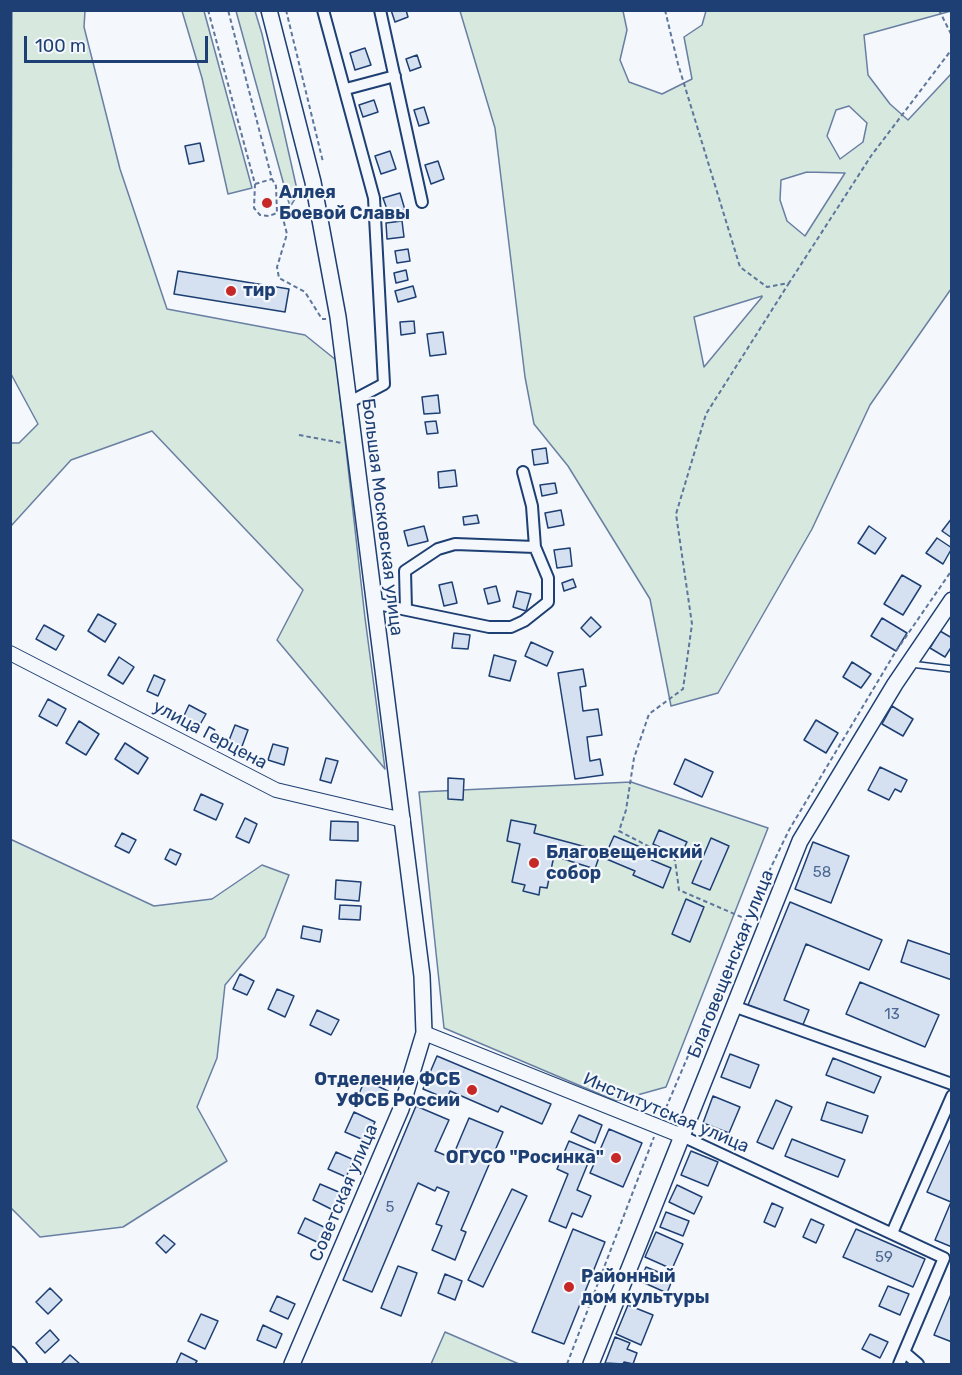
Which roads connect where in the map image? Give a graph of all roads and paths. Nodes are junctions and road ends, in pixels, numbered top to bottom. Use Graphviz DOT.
graph roads {
  1 [pos="208,10"];
  2 [pos="228,10"];
  3 [pos="269,10"];
  4 [pos="323,10"];
  5 [pos="380,10"];
  6 [pos="665,10"];
  7 [pos="939,10"];
  8 [pos="951,36"];
  9 [pos="951,49"];
  10 [pos="395,76"];
  11 [pos="346,89"];
  12 [pos="272,179"];
  13 [pos="255,184"];
  14 [pos="422,202"];
  15 [pos="279,204"];
  16 [pos="789,283"];
  17 [pos="338,316"];
  18 [pos="348,403"];
  19 [pos="299,435"];
  20 [pos="354,445"];
  21 [pos="523,472"];
  22 [pos="535,547"];
  23 [pos="951,600"];
  24 [pos="373,603"];
  25 [pos="406,609"];
  26 [pos="10,653"];
  27 [pos="909,663"];
  28 [pos="951,669"];
  29 [pos="403,820"];
  30 [pos="736,1007"];
  31 [pos="424,1033"];
  32 [pos="951,1084"];
  33 [pos="951,1096"];
  34 [pos="658,1127"];
  35 [pos="682,1136"];
  36 [pos="892,1233"];
  37 [pos="948,1260"];
  38 [pos="10,1352"];
  39 [pos="904,1352"];
  40 [pos="21,1365"];
  41 [pos="292,1365"];
  42 [pos="567,1365"];
  43 [pos="591,1365"];
  44 [pos="899,1365"];
  45 [pos="918,1365"];
  1 -- 13 [label="path"];
  2 -- 12 [label="path"];
  3 -- 17 [label="main road, Большая Московская улица"];
  4 -- 11 [label="street"];
  5 -- 10 [label="street"];
  6 -- 16 [label="path"];
  7 -- 8 [label="path"];
  9 -- 16 [label="path"];
  10 -- 11 [label="street"];
  10 -- 14 [label="street"];
  11 -- 18 [label="street"];
  12 -- 13 [label="path"];
  12 -- 15 [label="path"];
  13 -- 15 [label="path"];
  15 -- 17 [label="path"];
  16 -- 34 [label="path"];
  17 -- 18 [label="main road, Большая Московская улица"];
  18 -- 20 [label="main road, Большая Московская улица"];
  19 -- 20 [label="path"];
  20 -- 24 [label="main road, Большая Московская улица"];
  21 -- 22 [label="street"];
  22 -- 25 [label="street"];
  22 -- 25 [label="street"];
  23 -- 27 [label="main road, Благовещенская улица"];
  24 -- 25 [label="street"];
  24 -- 29 [label="main road, Большая Московская улица"];
  26 -- 29 [label="street, улица Герцена"];
  27 -- 28 [label="lane"];
  27 -- 30 [label="main road, Благовещенская улица"];
  29 -- 31 [label="main road, Большая Московская улица"];
  30 -- 32 [label="street"];
  30 -- 35 [label="main road, Благовещенская улица"];
  31 -- 34 [label="street, Институтская улица"];
  31 -- 41 [label="main road, Советская улица"];
  33 -- 36 [label="street"];
  34 -- 35 [label="street, Институтская улица"];
  34 -- 42 [label="path"];
  35 -- 36 [label="street, Институтская улица"];
  35 -- 43 [label="main road, Благовещенская улица"];
  36 -- 37 [label="street, Институтская улица"];
  37 -- 39 [label="street"];
  38 -- 40 [label="street"];
  39 -- 44 [label="street"];
  39 -- 45 [label="street"];
}
